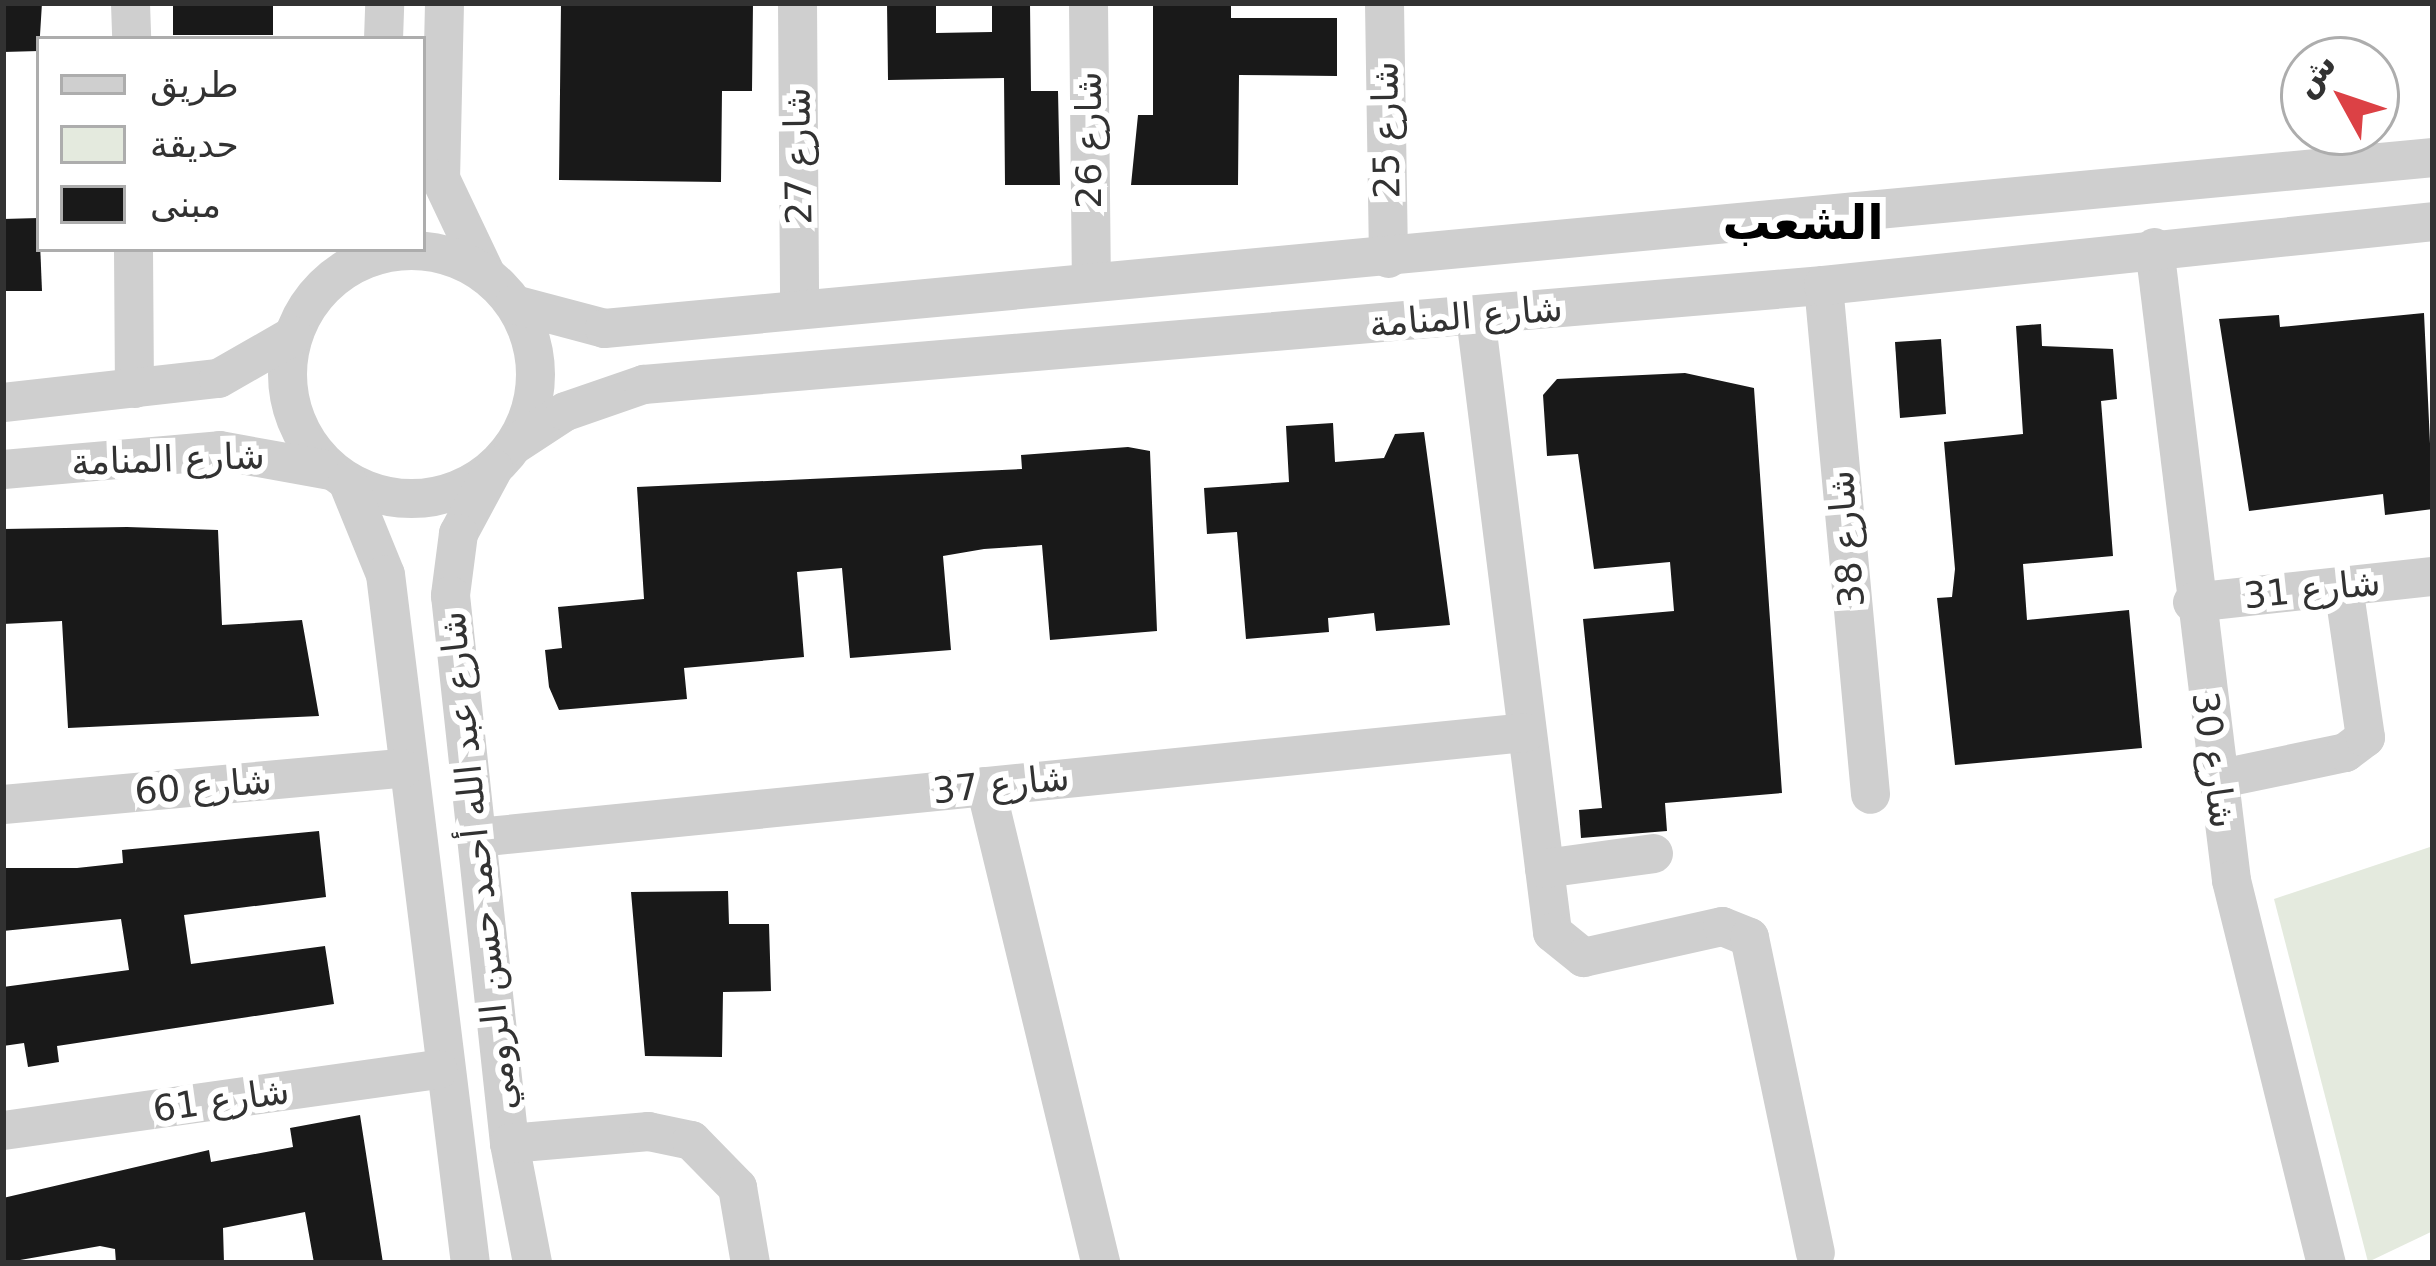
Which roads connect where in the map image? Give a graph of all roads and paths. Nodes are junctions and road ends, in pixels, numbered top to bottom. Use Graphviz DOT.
graph roads {
  1 [pos="130,3"];
  2 [pos="384,3"];
  3 [pos="444,3"];
  4 [pos="796,3"];
  5 [pos="1088,3"];
  6 [pos="1384,3"];
  7 [pos="130,36"];
  8 [pos="383,36"];
  9 [pos="431,154"];
  10 [pos="2433,157"];
  11 [pos="2334,166"];
  12 [pos="2433,220"];
  13 [pos="1696,230"];
  14 [pos="2342,230"];
  15 [pos="1592,239"];
  16 [pos="2154,247"];
  17 [pos="133,252"];
  18 [pos="400,252"];
  19 [pos="418,252"];
  20 [pos="1388,258"];
  21 [pos="345,261"];
  22 [pos="486,274"];
  23 [pos="1090,278"];
  24 [pos="1823,285"];
  25 [pos="1702,293"];
  26 [pos="514,304"];
  27 [pos="1588,306"];
  28 [pos="800,308"];
  29 [pos="1474,316"];
  30 [pos="647,324"];
  31 [pos="293,335"];
  32 [pos="643,384"];
  33 [pos="134,388"];
  34 [pos="3,401"];
  35 [pos="503,457"];
  36 [pos="3,469"];
  37 [pos="339,476"];
  38 [pos="2433,576"];
  39 [pos="2343,586"];
  40 [pos="2192,602"];
  41 [pos="452,624"];
  42 [pos="390,628"];
  43 [pos="1526,732"];
  44 [pos="402,768"];
  45 [pos="2216,779"];
  46 [pos="985,786"];
  47 [pos="1870,794"];
  48 [pos="3,804"];
  49 [pos="477,837"];
  50 [pos="1653,853"];
  51 [pos="1544,868"];
  52 [pos="438,1069"];
  53 [pos="3,1130"];
  54 [pos="508,1143"];
  55 [pos="1815,1252"];
  56 [pos="470,1263"];
  57 [pos="532,1263"];
  58 [pos="750,1263"];
  59 [pos="1100,1263"];
  60 [pos="2326,1263"];
  1 -- 7 [label="street"];
  2 -- 8 [label="street"];
  3 -- 9 [label="street"];
  4 -- 28 [label="street, شارع 27"];
  5 -- 23 [label="street, شارع 26"];
  6 -- 20 [label="street, شارع 25"];
  9 -- 22 [label="street"];
  10 -- 11 [label="street, شارع المنامة"];
  10 -- 12 [label="street"];
  11 -- 13 [label="street, شارع المنامة"];
  11 -- 14 [label="street"];
  12 -- 14 [label="street, شارع المنامة"];
  13 -- 15 [label="street, شارع المنامة"];
  13 -- 25 [label="street"];
  14 -- 16 [label="street, شارع المنامة"];
  15 -- 20 [label="street, شارع المنامة"];
  15 -- 27 [label="street"];
  16 -- 24 [label="street, شارع المنامة"];
  16 -- 40 [label="street, شارع 30"];
  17 -- 33 [label="street"];
  18 -- 21 [label="street"];
  19 -- 22 [label="street"];
  20 -- 23 [label="street, شارع المنامة"];
  21 -- 31 [label="street"];
  22 -- 26 [label="street"];
  23 -- 28 [label="street, شارع المنامة"];
  24 -- 25 [label="street, شارع المنامة"];
  24 -- 47 [label="street, شارع 38"];
  25 -- 27 [label="street, شارع المنامة"];
  26 -- 30 [label="street, شارع المنامة"];
  26 -- 35 [label="street"];
  27 -- 29 [label="street, شارع المنامة"];
  28 -- 30 [label="street, شارع المنامة"];
  29 -- 32 [label="street, شارع المنامة"];
  29 -- 43 [label="street"];
  30 -- 32 [label="street"];
  31 -- 33 [label="street, شارع المنامة"];
  31 -- 37 [label="street"];
  32 -- 35 [label="street, شارع المنامة"];
  33 -- 34 [label="street, شارع المنامة"];
  35 -- 37 [label="street"];
  35 -- 41 [label="street, شارع عبد الله أحمد حسن الرومي"];
  36 -- 37 [label="street, شارع المنامة"];
  37 -- 42 [label="street, شارع عبد الله أحمد حسن الرومي"];
  38 -- 39 [label="street, شارع 31"];
  39 -- 40 [label="street, شارع 31"];
  39 -- 45 [label="street"];
  40 -- 45 [label="street, شارع 30"];
  41 -- 42 [label="street"];
  41 -- 49 [label="street, شارع عبد الله أحمد حسن الرومي"];
  42 -- 44 [label="street, شارع عبد الله أحمد حسن الرومي"];
  43 -- 46 [label="street, شارع 37"];
  43 -- 51 [label="street"];
  44 -- 48 [label="street, شارع 60"];
  44 -- 52 [label="street, شارع عبد الله أحمد حسن الرومي"];
  45 -- 60 [label="street, شارع 30"];
  46 -- 49 [label="street, شارع 37"];
  46 -- 59 [label="street"];
  49 -- 54 [label="street, شارع عبد الله أحمد حسن الرومي"];
  50 -- 51 [label="street"];
  51 -- 55 [label="street"];
  52 -- 53 [label="street, شارع 61"];
  52 -- 56 [label="street, شارع عبد الله أحمد حسن الرومي"];
  54 -- 57 [label="street, شارع عبد الله أحمد حسن الرومي"];
  54 -- 58 [label="street"];
}
